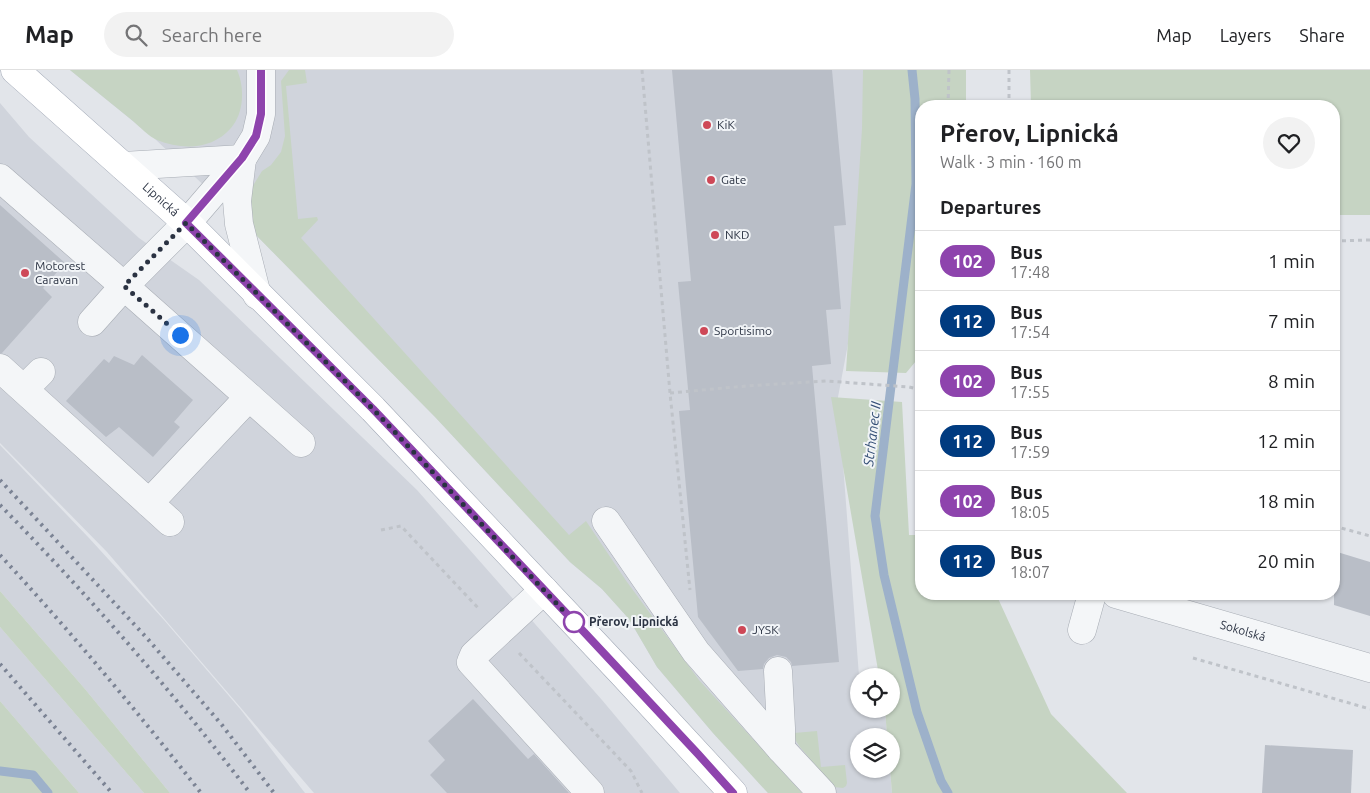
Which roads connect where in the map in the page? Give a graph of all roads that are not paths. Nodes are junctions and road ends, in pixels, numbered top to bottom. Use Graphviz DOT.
graph roads {
  1 [pos="15,70"];
  2 [pos="261,70"];
  3 [pos="242,158"];
  4 [pos="123,166"];
  5 [pos="0,178"];
  6 [pos="186,223"];
  7 [pos="124,286"];
  8 [pos="258,295"];
  9 [pos="92,322"];
  10 [pos="0,368"];
  11 [pos="249,397"];
  12 [pos="301,443"];
  13 [pos="149,504"];
  14 [pos="606,521"];
  15 [pos="170,522"];
  16 [pos="544,590"];
  17 [pos="1090,600"];
  18 [pos="1137,600"];
  19 [pos="1082,630"];
  20 [pos="1370,668"];
  21 [pos="778,671"];
  22 [pos="781,749"];
  23 [pos="590,793"];
  24 [pos="733,793"];
  25 [pos="822,793"];
  1 -- 4 [label="main road, Lipnická"];
  2 -- 3 [label="street"];
  3 -- 4 [label="street"];
  3 -- 6 [label="street"];
  3 -- 8 [label="street"];
  4 -- 6 [label="main road, Lipnická"];
  5 -- 7 [label="street"];
  6 -- 7 [label="street"];
  6 -- 8 [label="main road, Lipnická"];
  7 -- 9 [label="street"];
  7 -- 11 [label="street"];
  8 -- 16 [label="main road, Lipnická"];
  10 -- 13 [label="street"];
  11 -- 12 [label="street"];
  11 -- 13 [label="street"];
  13 -- 15 [label="street"];
  14 -- 22 [label="street"];
  16 -- 23 [label="street"];
  16 -- 24 [label="main road, Lipnická"];
  17 -- 19 [label="street"];
  18 -- 20 [label="street, Sokolská"];
  21 -- 22 [label="street"];
  22 -- 25 [label="street"];
}
